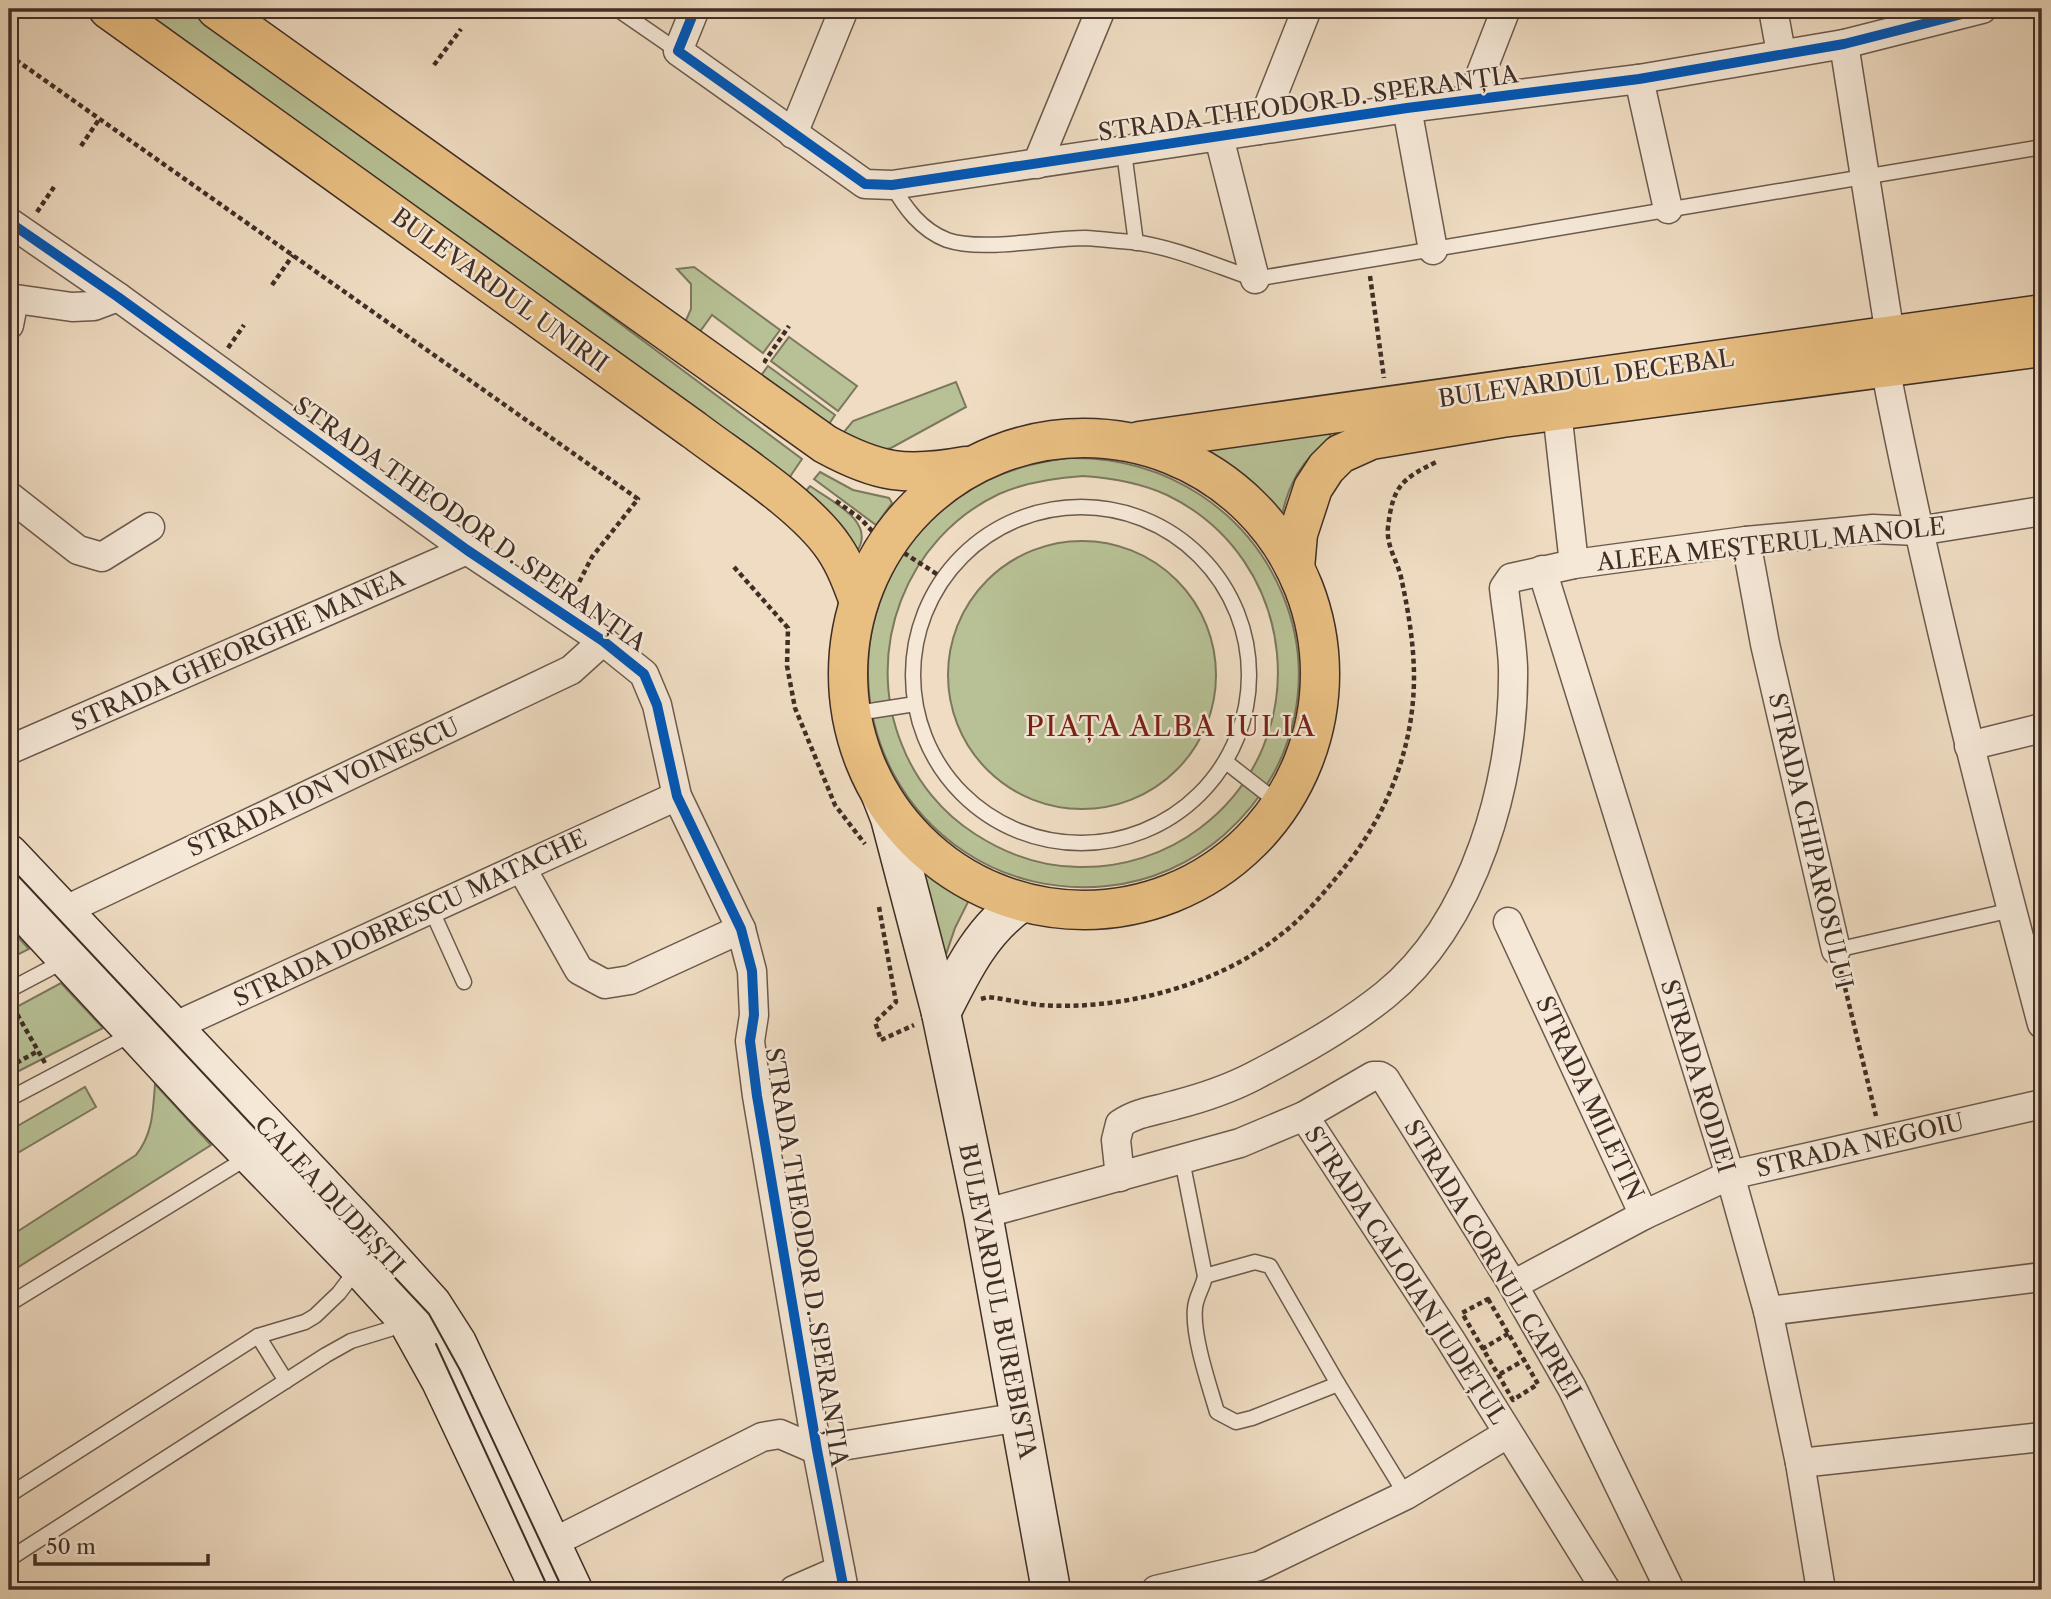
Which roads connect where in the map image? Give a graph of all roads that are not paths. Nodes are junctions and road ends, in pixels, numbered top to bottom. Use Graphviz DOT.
graph roads {
  1 [pos="108,9"];
  2 [pos="216,9"];
  3 [pos="617,9"];
  4 [pos="695,9"];
  5 [pos="844,9"];
  6 [pos="1101,9"];
  7 [pos="1307,9"];
  8 [pos="1506,9"];
  9 [pos="1773,9"];
  10 [pos="1982,9"];
  11 [pos="1844,44"];
  12 [pos="678,51"];
  13 [pos="1781,53"];
  14 [pos="1639,79"];
  15 [pos="1471,99"];
  16 [pos="1407,108"];
  17 [pos="1259,130"];
  18 [pos="793,134"];
  19 [pos="1219,137"];
  20 [pos="2042,147"];
  21 [pos="1124,152"];
  22 [pos="1037,164"];
  23 [pos="1865,176"];
  24 [pos="892,185"];
  25 [pos="1668,209"];
  26 [pos="9,222"];
  27 [pos="1136,243"];
  28 [pos="1433,250"];
  29 [pos="1255,279"];
  30 [pos="118,297"];
  31 [pos="11,308"];
  32 [pos="2042,314"];
  33 [pos="2042,347"];
  34 [pos="1887,351"];
  35 [pos="1557,411"];
  36 [pos="1130,442"];
  37 [pos="974,464"];
  38 [pos="9,496"];
  39 [pos="2042,511"];
  40 [pos="150,527"];
  41 [pos="1917,531"];
  42 [pos="1746,541"];
  43 [pos="467,550"];
  44 [pos="1574,564"];
  45 [pos="1295,568"];
  46 [pos="1542,569"];
  47 [pos="859,602"];
  48 [pos="603,641"];
  49 [pos="915,704"];
  50 [pos="851,714"];
  51 [pos="2042,728"];
  52 [pos="1969,746"];
  53 [pos="9,750"];
  54 [pos="1226,762"];
  55 [pos="881,794"];
  56 [pos="677,796"];
  57 [pos="1281,805"];
  58 [pos="9,854"];
  59 [pos="521,867"];
  60 [pos="9,896"];
  61 [pos="1022,902"];
  62 [pos="431,909"];
  63 [pos="2012,910"];
  64 [pos="49,918"];
  65 [pos="1508,922"];
  66 [pos="741,929"];
  67 [pos="1836,950"];
  68 [pos="67,959"];
  69 [pos="464,982"];
  70 [pos="9,990"];
  71 [pos="941,1013"];
  72 [pos="2042,1024"];
  73 [pos="149,1034"];
  74 [pos="9,1099"];
  75 [pos="2042,1104"];
  76 [pos="1304,1116"];
  77 [pos="251,1155"];
  78 [pos="1182,1160"];
  79 [pos="1730,1175"];
  80 [pos="1120,1177"];
  81 [pos="983,1214"];
  82 [pos="1644,1215"];
  83 [pos="368,1255"];
  84 [pos="1205,1276"];
  85 [pos="2042,1277"];
  86 [pos="1513,1286"];
  87 [pos="9,1304"];
  88 [pos="1768,1311"];
  89 [pos="419,1312"];
  90 [pos="258,1336"];
  91 [pos="286,1381"];
  92 [pos="1338,1384"];
  93 [pos="1020,1417"];
  94 [pos="1507,1434"];
  95 [pos="2042,1437"];
  96 [pos="817,1450"];
  97 [pos="1800,1462"];
  98 [pos="9,1495"];
  99 [pos="1406,1495"];
  100 [pos="537,1546"];
  101 [pos="9,1559"];
  102 [pos="1262,1578"];
  103 [pos="842,1580"];
  104 [pos="540,1590"];
  105 [pos="573,1590"];
  106 [pos="794,1590"];
  107 [pos="1051,1590"];
  108 [pos="1156,1590"];
  109 [pos="1606,1590"];
  110 [pos="1671,1590"];
  111 [pos="1821,1590"];
  1 -- 47 [label="main road, BULEVARDUL UNIRII"];
  2 -- 37 [label="main road"];
  3 -- 12 [label="lane"];
  4 -- 12 [label="street"];
  5 -- 18 [label="street"];
  6 -- 22 [label="street"];
  7 -- 17 [label="street"];
  8 -- 15 [label="street"];
  9 -- 13 [label="street"];
  10 -- 11 [label="street, STRADA THEODOR D. SPERANȚIA"];
  11 -- 13 [label="street, STRADA THEODOR D. SPERANȚIA"];
  11 -- 23 [label="street"];
  12 -- 18 [label="street, STRADA THEODOR D. SPERANȚIA"];
  13 -- 14 [label="street, STRADA THEODOR D. SPERANȚIA"];
  14 -- 15 [label="street, STRADA THEODOR D. SPERANȚIA"];
  14 -- 25 [label="street"];
  15 -- 16 [label="street, STRADA THEODOR D. SPERANȚIA"];
  16 -- 17 [label="street, STRADA THEODOR D. SPERANȚIA"];
  16 -- 28 [label="street"];
  17 -- 19 [label="street, STRADA THEODOR D. SPERANȚIA"];
  18 -- 24 [label="street, STRADA THEODOR D. SPERANȚIA"];
  19 -- 21 [label="street, STRADA THEODOR D. SPERANȚIA"];
  19 -- 29 [label="street"];
  20 -- 23 [label="lane"];
  21 -- 22 [label="street, STRADA THEODOR D. SPERANȚIA"];
  21 -- 27 [label="lane"];
  22 -- 24 [label="street, STRADA THEODOR D. SPERANȚIA"];
  23 -- 25 [label="lane"];
  23 -- 34 [label="street"];
  24 -- 27 [label="lane"];
  25 -- 28 [label="lane"];
  26 -- 30 [label="street, STRADA THEODOR D. SPERANȚIA"];
  27 -- 29 [label="lane"];
  28 -- 29 [label="lane"];
  30 -- 31 [label="street"];
  30 -- 43 [label="street, STRADA THEODOR D. SPERANȚIA"];
  32 -- 34 [label="main road, BULEVARDUL DECEBAL"];
  33 -- 34 [label="main road, BULEVARDUL DECEBAL"];
  34 -- 35 [label="main road, BULEVARDUL DECEBAL"];
  34 -- 36 [label="main road, BULEVARDUL DECEBAL"];
  34 -- 41 [label="street"];
  35 -- 44 [label="street"];
  35 -- 45 [label="main road, BULEVARDUL DECEBAL"];
  36 -- 37 [label="main road"];
  36 -- 45 [label="main road"];
  37 -- 47 [label="main road"];
  38 -- 40 [label="street"];
  39 -- 41 [label="street, ALEEA MEȘTERUL MANOLE"];
  41 -- 42 [label="street, ALEEA MEȘTERUL MANOLE"];
  41 -- 52 [label="street"];
  42 -- 44 [label="street, ALEEA MEȘTERUL MANOLE"];
  42 -- 67 [label="street, STRADA CHIPAROSULUI"];
  43 -- 48 [label="street, STRADA THEODOR D. SPERANȚIA"];
  43 -- 53 [label="street, STRADA GHEORGHE MANEA"];
  44 -- 46 [label="street, ALEEA MEȘTERUL MANOLE"];
  45 -- 57 [label="main road"];
  46 -- 79 [label="street, STRADA RODIEI"];
  46 -- 80 [label="street, ALEEA MEȘTERUL MANOLE"];
  47 -- 50 [label="main road"];
  48 -- 56 [label="street, STRADA THEODOR D. SPERANȚIA"];
  48 -- 64 [label="street, STRADA ION VOINESCU"];
  49 -- 50 [label="lane"];
  49 -- 54 [label="lane"];
  49 -- 54 [label="lane"];
  50 -- 55 [label="main road"];
  51 -- 52 [label="street"];
  52 -- 63 [label="street"];
  54 -- 57 [label="lane"];
  55 -- 61 [label="main road"];
  55 -- 71 [label="main road, BULEVARDUL BUREBISTA"];
  56 -- 59 [label="street, STRADA DOBRESCU MATACHE"];
  56 -- 66 [label="street, STRADA THEODOR D. SPERANȚIA"];
  57 -- 61 [label="main road"];
  58 -- 64 [label="main road, CALEA DUDEȘTI"];
  59 -- 62 [label="street, STRADA DOBRESCU MATACHE"];
  59 -- 66 [label="street"];
  60 -- 64 [label="main road, CALEA DUDEȘTI"];
  61 -- 71 [label="main road"];
  62 -- 69 [label="lane"];
  62 -- 73 [label="street, STRADA DOBRESCU MATACHE"];
  63 -- 67 [label="lane"];
  63 -- 72 [label="street"];
  64 -- 68 [label="main road, CALEA DUDEȘTI"];
  64 -- 73 [label="main road, CALEA DUDEȘTI"];
  65 -- 82 [label="street, STRADA MILETIN"];
  66 -- 96 [label="street, STRADA THEODOR D. SPERANȚIA"];
  68 -- 70 [label="lane"];
  68 -- 73 [label="main road, CALEA DUDEȘTI"];
  71 -- 81 [label="main road, BULEVARDUL BUREBISTA"];
  73 -- 74 [label="lane"];
  73 -- 77 [label="main road, CALEA DUDEȘTI"];
  73 -- 83 [label="main road, CALEA DUDEȘTI"];
  75 -- 79 [label="street, STRADA NEGOIU"];
  76 -- 78 [label="street"];
  76 -- 86 [label="street, STRADA CORNUL CAPREI"];
  76 -- 94 [label="street, STRADA CALOIAN JUDEȚUL"];
  77 -- 83 [label="main road, CALEA DUDEȘTI"];
  77 -- 87 [label="lane"];
  78 -- 80 [label="street"];
  78 -- 84 [label="lane"];
  79 -- 82 [label="street, STRADA NEGOIU"];
  79 -- 88 [label="street, STRADA RODIEI"];
  80 -- 81 [label="street"];
  81 -- 93 [label="main road, BULEVARDUL BUREBISTA"];
  82 -- 86 [label="street, STRADA MILETIN"];
  83 -- 89 [label="main road, CALEA DUDEȘTI"];
  83 -- 90 [label="lane"];
  84 -- 92 [label="lane"];
  84 -- 92 [label="lane"];
  85 -- 88 [label="street"];
  86 -- 110 [label="street, STRADA CORNUL CAPREI"];
  88 -- 97 [label="street, STRADA RODIEI"];
  89 -- 91 [label="lane"];
  89 -- 100 [label="main road, CALEA DUDEȘTI"];
  90 -- 91 [label="lane"];
  90 -- 98 [label="lane"];
  91 -- 101 [label="lane"];
  92 -- 99 [label="lane"];
  93 -- 96 [label="street"];
  93 -- 107 [label="main road, BULEVARDUL BUREBISTA"];
  94 -- 99 [label="street, STRADA CALOIAN JUDEȚUL"];
  94 -- 109 [label="street, STRADA CALOIAN JUDEȚUL"];
  95 -- 97 [label="street"];
  96 -- 100 [label="street"];
  96 -- 103 [label="street, STRADA THEODOR D. SPERANȚIA"];
  97 -- 111 [label="street, STRADA RODIEI"];
  99 -- 102 [label="street, STRADA CALOIAN JUDEȚUL"];
  100 -- 104 [label="main road, CALEA DUDEȘTI"];
  100 -- 105 [label="main road, CALEA DUDEȘTI"];
  102 -- 108 [label="street, STRADA CALOIAN JUDEȚUL"];
  103 -- 106 [label="street"];
}
